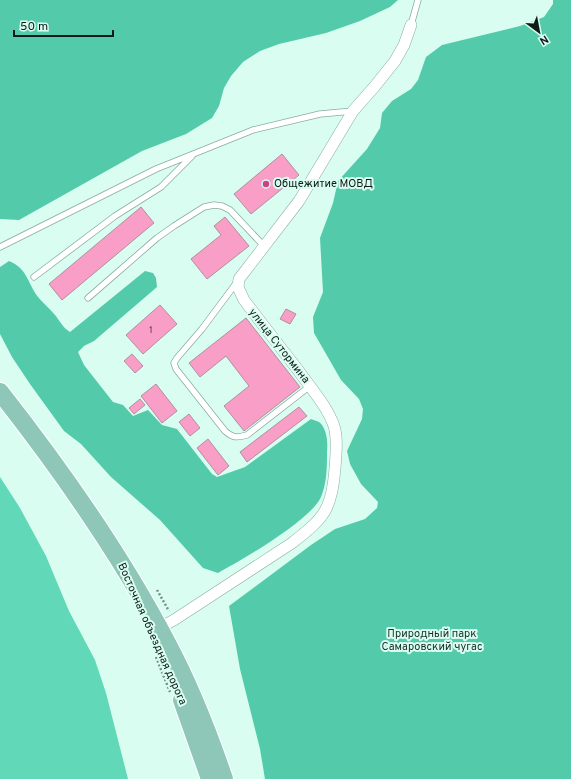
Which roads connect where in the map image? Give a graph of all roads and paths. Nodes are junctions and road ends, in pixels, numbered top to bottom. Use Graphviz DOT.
graph roads {
  1 [pos="418,0"];
  2 [pos="411,26"];
  3 [pos="353,110"];
  4 [pos="197,152"];
  5 [pos="0,246"];
  6 [pos="264,246"];
  7 [pos="34,277"];
  8 [pos="240,278"];
  9 [pos="88,298"];
  10 [pos="310,386"];
  11 [pos="0,392"];
  12 [pos="114,551"];
  13 [pos="159,628"];
  14 [pos="155,656"];
  15 [pos="172,698"];
  16 [pos="210,779"];
  17 [pos="224,779"];
  1 -- 2 [label="lane"];
  2 -- 3 [label="street"];
  3 -- 4 [label="lane"];
  3 -- 6 [label="street"];
  4 -- 5 [label="lane"];
  4 -- 7 [label="lane"];
  6 -- 8 [label="street"];
  6 -- 9 [label="lane"];
  8 -- 10 [label="street, улица Сутормина"];
  8 -- 10 [label="lane"];
  10 -- 13 [label="street, улица Сутормина"];
  11 -- 12 [label="main road"];
  12 -- 13 [label="main road, Восточная объездная дорога"];
  12 -- 16 [label="main road, Восточная объездная дорога"];
  13 -- 17 [label="main road, Восточная объездная дорога"];
  14 -- 15 [label="path"];
}
